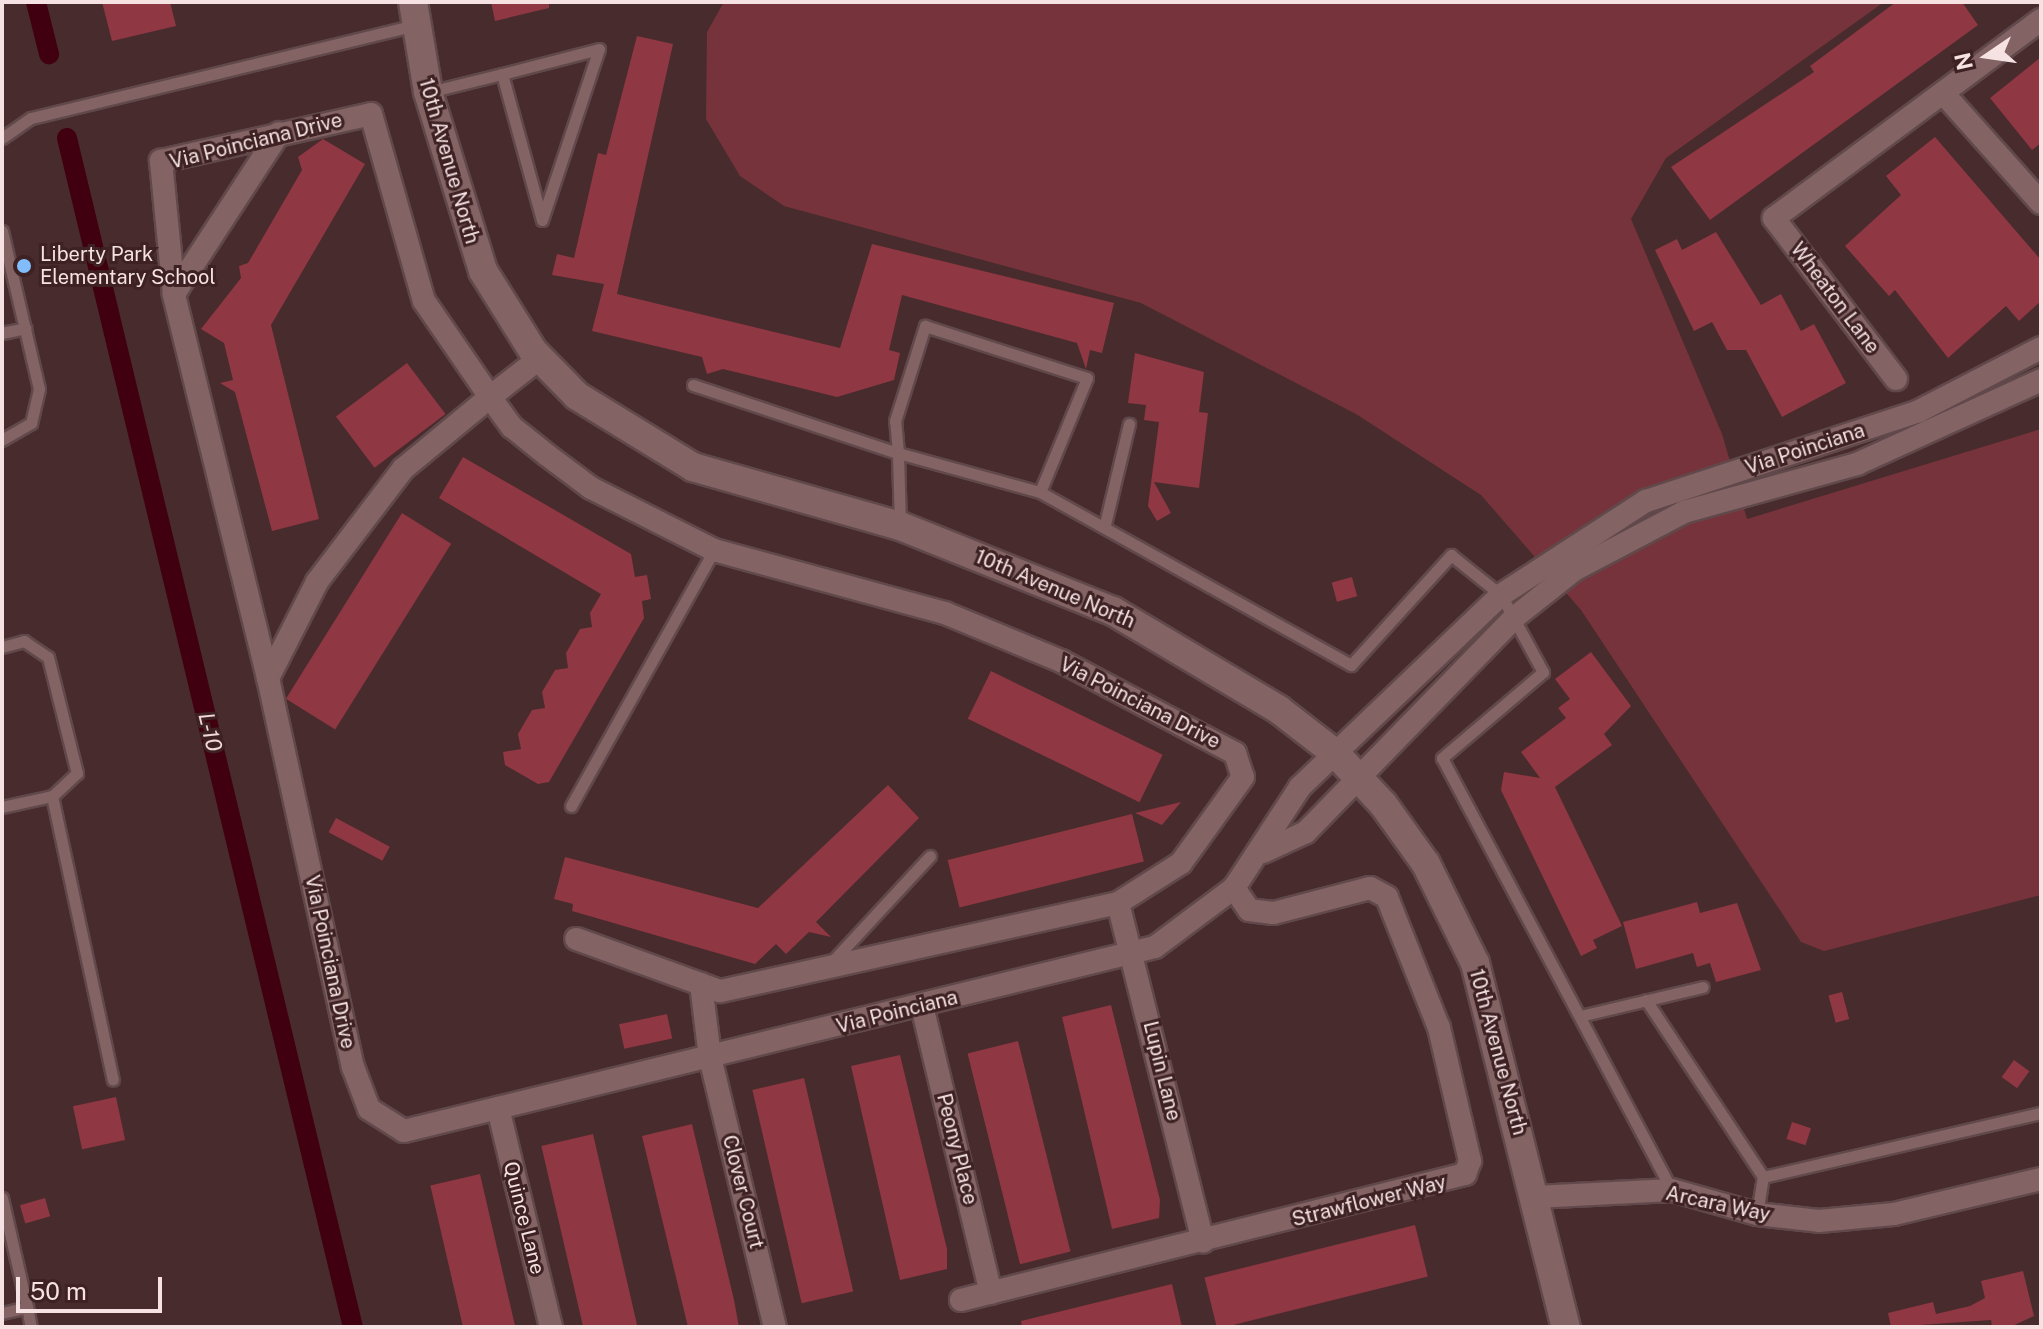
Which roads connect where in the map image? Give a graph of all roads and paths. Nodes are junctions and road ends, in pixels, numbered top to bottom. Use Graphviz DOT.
graph roads {
  1 [pos="413,13"];
  2 [pos="2041,20"];
  3 [pos="502,74"];
  4 [pos="428,92"];
  5 [pos="1943,93"];
  6 [pos="279,133"];
  7 [pos="2,138"];
  8 [pos="2041,203"];
  9 [pos="2,231"];
  10 [pos="174,294"];
  11 [pos="25,328"];
  12 [pos="2,333"];
  13 [pos="2041,348"];
  14 [pos="540,358"];
  15 [pos="1896,379"];
  16 [pos="2041,380"];
  17 [pos="693,385"];
  18 [pos="490,397"];
  19 [pos="1129,424"];
  20 [pos="2,440"];
  21 [pos="898,453"];
  22 [pos="1040,492"];
  23 [pos="1105,524"];
  24 [pos="900,526"];
  25 [pos="714,550"];
  26 [pos="1576,557"];
  27 [pos="1501,595"];
  28 [pos="1515,617"];
  29 [pos="2,647"];
  30 [pos="268,678"];
  31 [pos="1336,754"];
  32 [pos="1358,778"];
  33 [pos="52,796"];
  34 [pos="571,806"];
  35 [pos="2,807"];
  36 [pos="1263,852"];
  37 [pos="930,856"];
  38 [pos="1234,888"];
  39 [pos="1118,903"];
  40 [pos="576,939"];
  41 [pos="1134,955"];
  42 [pos="821,973"];
  43 [pos="701,984"];
  44 [pos="1703,987"];
  45 [pos="1646,1000"];
  46 [pos="922,1006"];
  47 [pos="1580,1016"];
  48 [pos="710,1057"];
  49 [pos="113,1080"];
  50 [pos="498,1108"];
  51 [pos="2041,1113"];
  52 [pos="1763,1177"];
  53 [pos="2041,1179"];
  54 [pos="1672,1190"];
  55 [pos="1535,1197"];
  56 [pos="2,1198"];
  57 [pos="1757,1214"];
  58 [pos="1203,1241"];
  59 [pos="991,1293"];
  60 [pos="961,1300"];
  61 [pos="27,1307"];
  62 [pos="2,1313"];
  63 [pos="31,1327"];
  64 [pos="551,1327"];
  65 [pos="775,1327"];
  66 [pos="1566,1327"];
  1 -- 4 [label="street, 10th Avenue North"];
  1 -- 7 [label="lane"];
  2 -- 5 [label="street"];
  3 -- 3 [label="lane"];
  3 -- 4 [label="lane"];
  4 -- 14 [label="street, 10th Avenue North"];
  5 -- 8 [label="street"];
  5 -- 15 [label="street, Wheaton Lane"];
  6 -- 10 [label="street"];
  6 -- 10 [label="street, Via Poinciana Drive"];
  6 -- 18 [label="street, Via Poinciana Drive"];
  9 -- 11 [label="lane"];
  10 -- 30 [label="street, Via Poinciana Drive"];
  11 -- 12 [label="lane"];
  11 -- 20 [label="lane"];
  13 -- 26 [label="street, Via Poinciana"];
  14 -- 18 [label="street"];
  14 -- 24 [label="street, 10th Avenue North"];
  16 -- 26 [label="street, Via Poinciana"];
  17 -- 21 [label="lane"];
  18 -- 25 [label="street, Via Poinciana Drive"];
  18 -- 30 [label="street"];
  19 -- 23 [label="lane"];
  21 -- 22 [label="lane"];
  21 -- 22 [label="lane"];
  21 -- 24 [label="lane"];
  22 -- 23 [label="lane"];
  23 -- 27 [label="lane"];
  24 -- 31 [label="street, 10th Avenue North"];
  25 -- 34 [label="lane"];
  25 -- 39 [label="street, Via Poinciana Drive"];
  26 -- 27 [label="street, Via Poinciana"];
  26 -- 28 [label="street, Via Poinciana"];
  27 -- 28 [label="lane"];
  27 -- 31 [label="street, Via Poinciana"];
  28 -- 32 [label="street, Via Poinciana"];
  28 -- 47 [label="lane"];
  29 -- 33 [label="lane"];
  30 -- 50 [label="street, Via Poinciana Drive"];
  31 -- 32 [label="street, 10th Avenue North"];
  31 -- 36 [label="street, Via Poinciana"];
  32 -- 36 [label="street, Via Poinciana"];
  32 -- 55 [label="street, 10th Avenue North"];
  33 -- 35 [label="lane"];
  33 -- 49 [label="lane"];
  36 -- 38 [label="street, Via Poinciana"];
  37 -- 42 [label="lane"];
  38 -- 41 [label="street, Via Poinciana"];
  38 -- 58 [label="street, Strawflower Way"];
  39 -- 41 [label="street, Lupin Lane"];
  39 -- 42 [label="street, Via Poinciana Drive"];
  40 -- 43 [label="street, Via Poinciana Drive"];
  41 -- 46 [label="street, Via Poinciana"];
  41 -- 58 [label="street, Lupin Lane"];
  42 -- 43 [label="street, Via Poinciana Drive"];
  43 -- 48 [label="street"];
  44 -- 45 [label="lane"];
  45 -- 47 [label="lane"];
  45 -- 52 [label="lane"];
  46 -- 48 [label="street, Via Poinciana"];
  46 -- 59 [label="street, Peony Place"];
  47 -- 54 [label="lane"];
  48 -- 50 [label="street, Via Poinciana"];
  48 -- 65 [label="street, Clover Court"];
  50 -- 64 [label="street, Quince Lane"];
  51 -- 52 [label="lane"];
  52 -- 57 [label="lane"];
  53 -- 57 [label="street, Arcara Way"];
  54 -- 55 [label="street, Arcara Way"];
  54 -- 57 [label="street, Arcara Way"];
  55 -- 66 [label="street, 10th Avenue North"];
  56 -- 61 [label="lane"];
  58 -- 59 [label="street, Strawflower Way"];
  59 -- 60 [label="street, Strawflower Way"];
  61 -- 62 [label="lane"];
  61 -- 63 [label="lane"];
}
